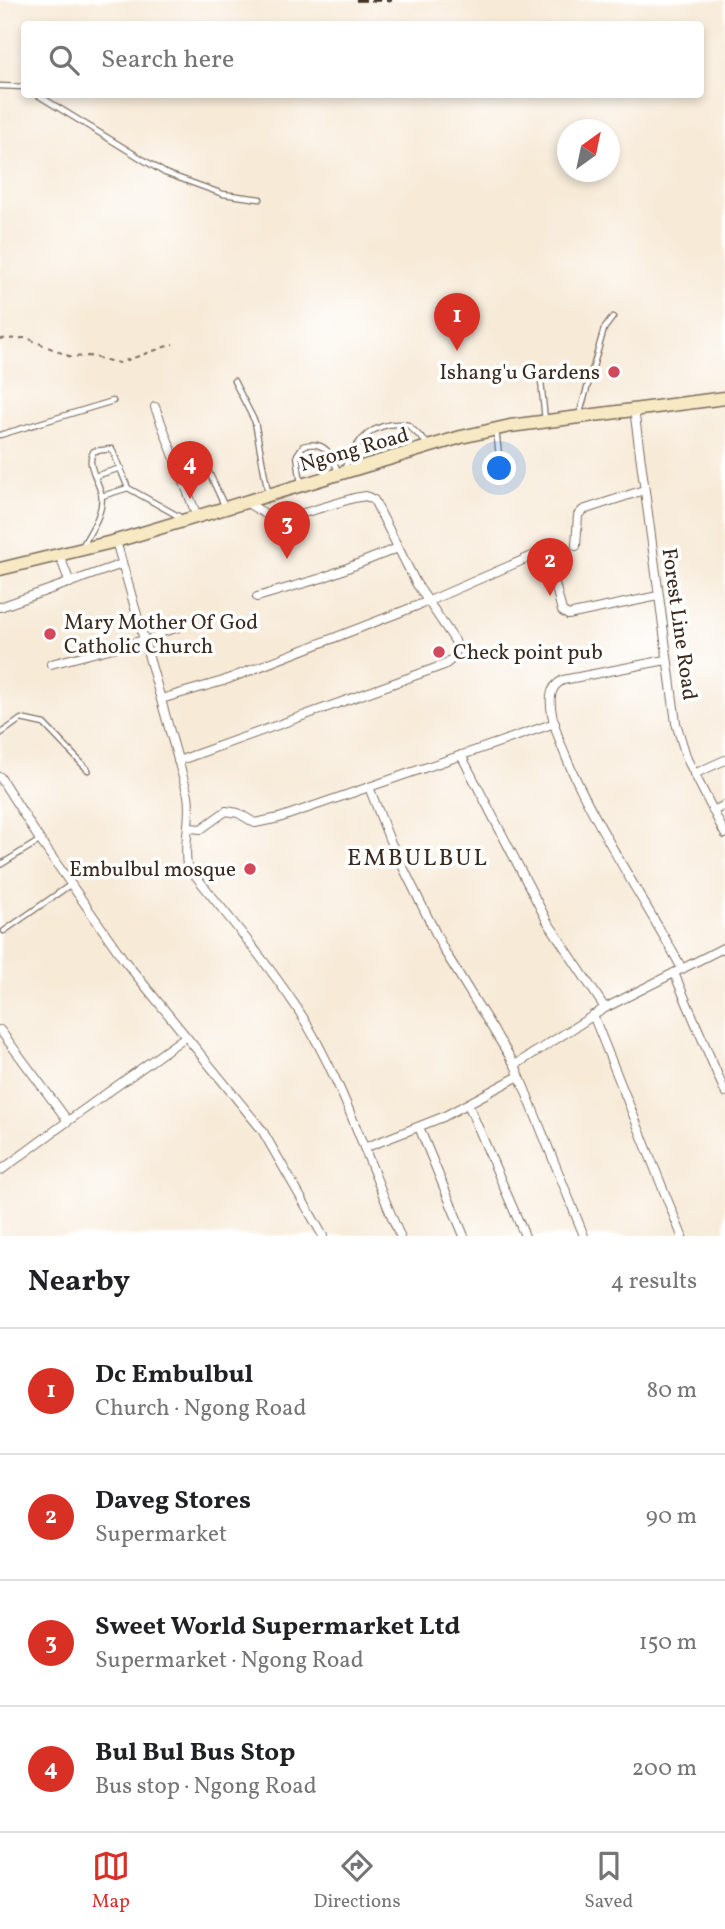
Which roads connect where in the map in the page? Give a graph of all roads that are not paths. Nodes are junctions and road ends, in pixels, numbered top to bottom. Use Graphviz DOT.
graph roads {
  1 [pos="0,86"];
  2 [pos="21,88"];
  3 [pos="43,98"];
  4 [pos="260,199"];
  5 [pos="613,317"];
  6 [pos="540,371"];
  7 [pos="234,381"];
  8 [pos="725,398"];
  9 [pos="113,401"];
  10 [pos="155,407"];
  11 [pos="634,409"];
  12 [pos="579,417"];
  13 [pos="545,421"];
  14 [pos="496,429"];
  15 [pos="0,435"];
  16 [pos="430,447"];
  17 [pos="495,465"];
  18 [pos="121,468"];
  19 [pos="207,468"];
  20 [pos="341,473"];
  21 [pos="95,476"];
  22 [pos="301,484"];
  23 [pos="128,488"];
  24 [pos="644,491"];
  25 [pos="269,494"];
  26 [pos="102,496"];
  27 [pos="244,501"];
  28 [pos="225,506"];
  29 [pos="197,514"];
  30 [pos="182,519"];
  31 [pos="116,541"];
  32 [pos="576,545"];
  33 [pos="398,548"];
  34 [pos="81,549"];
  35 [pos="539,553"];
  36 [pos="59,554"];
  37 [pos="122,564"];
  38 [pos="0,569"];
  39 [pos="552,572"];
  40 [pos="70,583"];
  41 [pos="658,596"];
  42 [pos="257,597"];
  43 [pos="429,601"];
  44 [pos="0,607"];
  45 [pos="178,629"];
  46 [pos="144,640"];
  47 [pos="666,660"];
  48 [pos="51,664"];
  49 [pos="161,699"];
  50 [pos="555,723"];
  51 [pos="0,734"];
  52 [pos="461,755"];
  53 [pos="725,760"];
  54 [pos="178,761"];
  55 [pos="88,770"];
  56 [pos="694,774"];
  57 [pos="0,777"];
  58 [pos="369,787"];
  59 [pos="725,805"];
  60 [pos="713,811"];
  61 [pos="190,828"];
  62 [pos="725,834"];
  63 [pos="40,841"];
  64 [pos="0,865"];
  65 [pos="71,884"];
  66 [pos="4,931"];
  67 [pos="725,947"];
  68 [pos="678,971"];
  69 [pos="605,1008"];
  70 [pos="593,1016"];
  71 [pos="0,1030"];
  72 [pos="186,1037"];
  73 [pos="515,1065"];
  74 [pos="519,1076"];
  75 [pos="725,1092"];
  76 [pos="468,1104"];
  77 [pos="68,1121"];
  78 [pos="419,1127"];
  79 [pos="364,1148"];
  80 [pos="0,1171"];
  81 [pos="323,1236"];
  82 [pos="400,1236"];
  83 [pos="464,1236"];
  84 [pos="525,1236"];
  85 [pos="584,1236"];
  86 [pos="682,1236"];
  1 -- 2 [label="lane"];
  3 -- 4 [label="lane"];
  5 -- 12 [label="lane"];
  6 -- 13 [label="lane"];
  7 -- 25 [label="lane"];
  8 -- 11 [label="main road, Ngong Road"];
  9 -- 15 [label="lane"];
  10 -- 29 [label="street"];
  11 -- 12 [label="main road, Ngong Road"];
  11 -- 24 [label="street, Forest Line Road"];
  12 -- 13 [label="main road, Ngong Road"];
  13 -- 14 [label="main road, Ngong Road"];
  14 -- 16 [label="main road, Ngong Road"];
  14 -- 17 [label="lane"];
  16 -- 20 [label="main road, Ngong Road"];
  16 -- 20 [label="lane"];
  18 -- 21 [label="lane"];
  18 -- 21 [label="lane"];
  18 -- 23 [label="lane"];
  19 -- 28 [label="lane"];
  20 -- 22 [label="main road, Ngong Road"];
  20 -- 22 [label="lane"];
  21 -- 26 [label="lane"];
  22 -- 25 [label="main road, Ngong Road"];
  23 -- 26 [label="lane"];
  23 -- 30 [label="lane"];
  24 -- 32 [label="street"];
  24 -- 41 [label="street, Forest Line Road"];
  25 -- 27 [label="main road, Ngong Road"];
  26 -- 34 [label="lane"];
  27 -- 28 [label="main road, Ngong Road"];
  27 -- 33 [label="street"];
  28 -- 29 [label="main road, Ngong Road"];
  29 -- 30 [label="main road, Ngong Road"];
  30 -- 31 [label="main road, Ngong Road"];
  31 -- 34 [label="main road, Ngong Road"];
  31 -- 37 [label="street"];
  33 -- 42 [label="street"];
  33 -- 43 [label="street"];
  34 -- 36 [label="main road, Ngong Road"];
  35 -- 43 [label="street"];
  36 -- 38 [label="main road, Ngong Road"];
  36 -- 40 [label="street"];
  37 -- 40 [label="street"];
  37 -- 46 [label="street"];
  39 -- 41 [label="street"];
  40 -- 44 [label="street"];
  41 -- 47 [label="street, Forest Line Road"];
  43 -- 49 [label="street"];
  43 -- 54 [label="street"];
  45 -- 46 [label="lane"];
  46 -- 48 [label="street"];
  46 -- 49 [label="street"];
  47 -- 50 [label="street"];
  47 -- 56 [label="street, Forest Line Road"];
  49 -- 54 [label="street"];
  50 -- 52 [label="street"];
  50 -- 68 [label="street"];
  51 -- 55 [label="lane"];
  52 -- 58 [label="street"];
  52 -- 69 [label="street"];
  53 -- 56 [label="street"];
  54 -- 61 [label="street"];
  56 -- 60 [label="street, Forest Line Road"];
  57 -- 63 [label="street"];
  58 -- 61 [label="street"];
  58 -- 73 [label="street"];
  59 -- 60 [label="street"];
  60 -- 62 [label="street, Forest Line Road"];
  61 -- 79 [label="street"];
  63 -- 64 [label="lane"];
  63 -- 65 [label="street"];
  65 -- 66 [label="lane"];
  65 -- 72 [label="street"];
  67 -- 68 [label="street"];
  68 -- 69 [label="street"];
  68 -- 75 [label="street"];
  69 -- 70 [label="street"];
  70 -- 73 [label="street"];
  70 -- 86 [label="street"];
  71 -- 77 [label="street"];
  72 -- 77 [label="street"];
  72 -- 81 [label="street"];
  73 -- 74 [label="street"];
  74 -- 76 [label="street"];
  74 -- 85 [label="street"];
  76 -- 78 [label="street"];
  76 -- 84 [label="street"];
  77 -- 80 [label="street"];
  78 -- 79 [label="street"];
  78 -- 83 [label="street"];
  79 -- 82 [label="street"];
}
